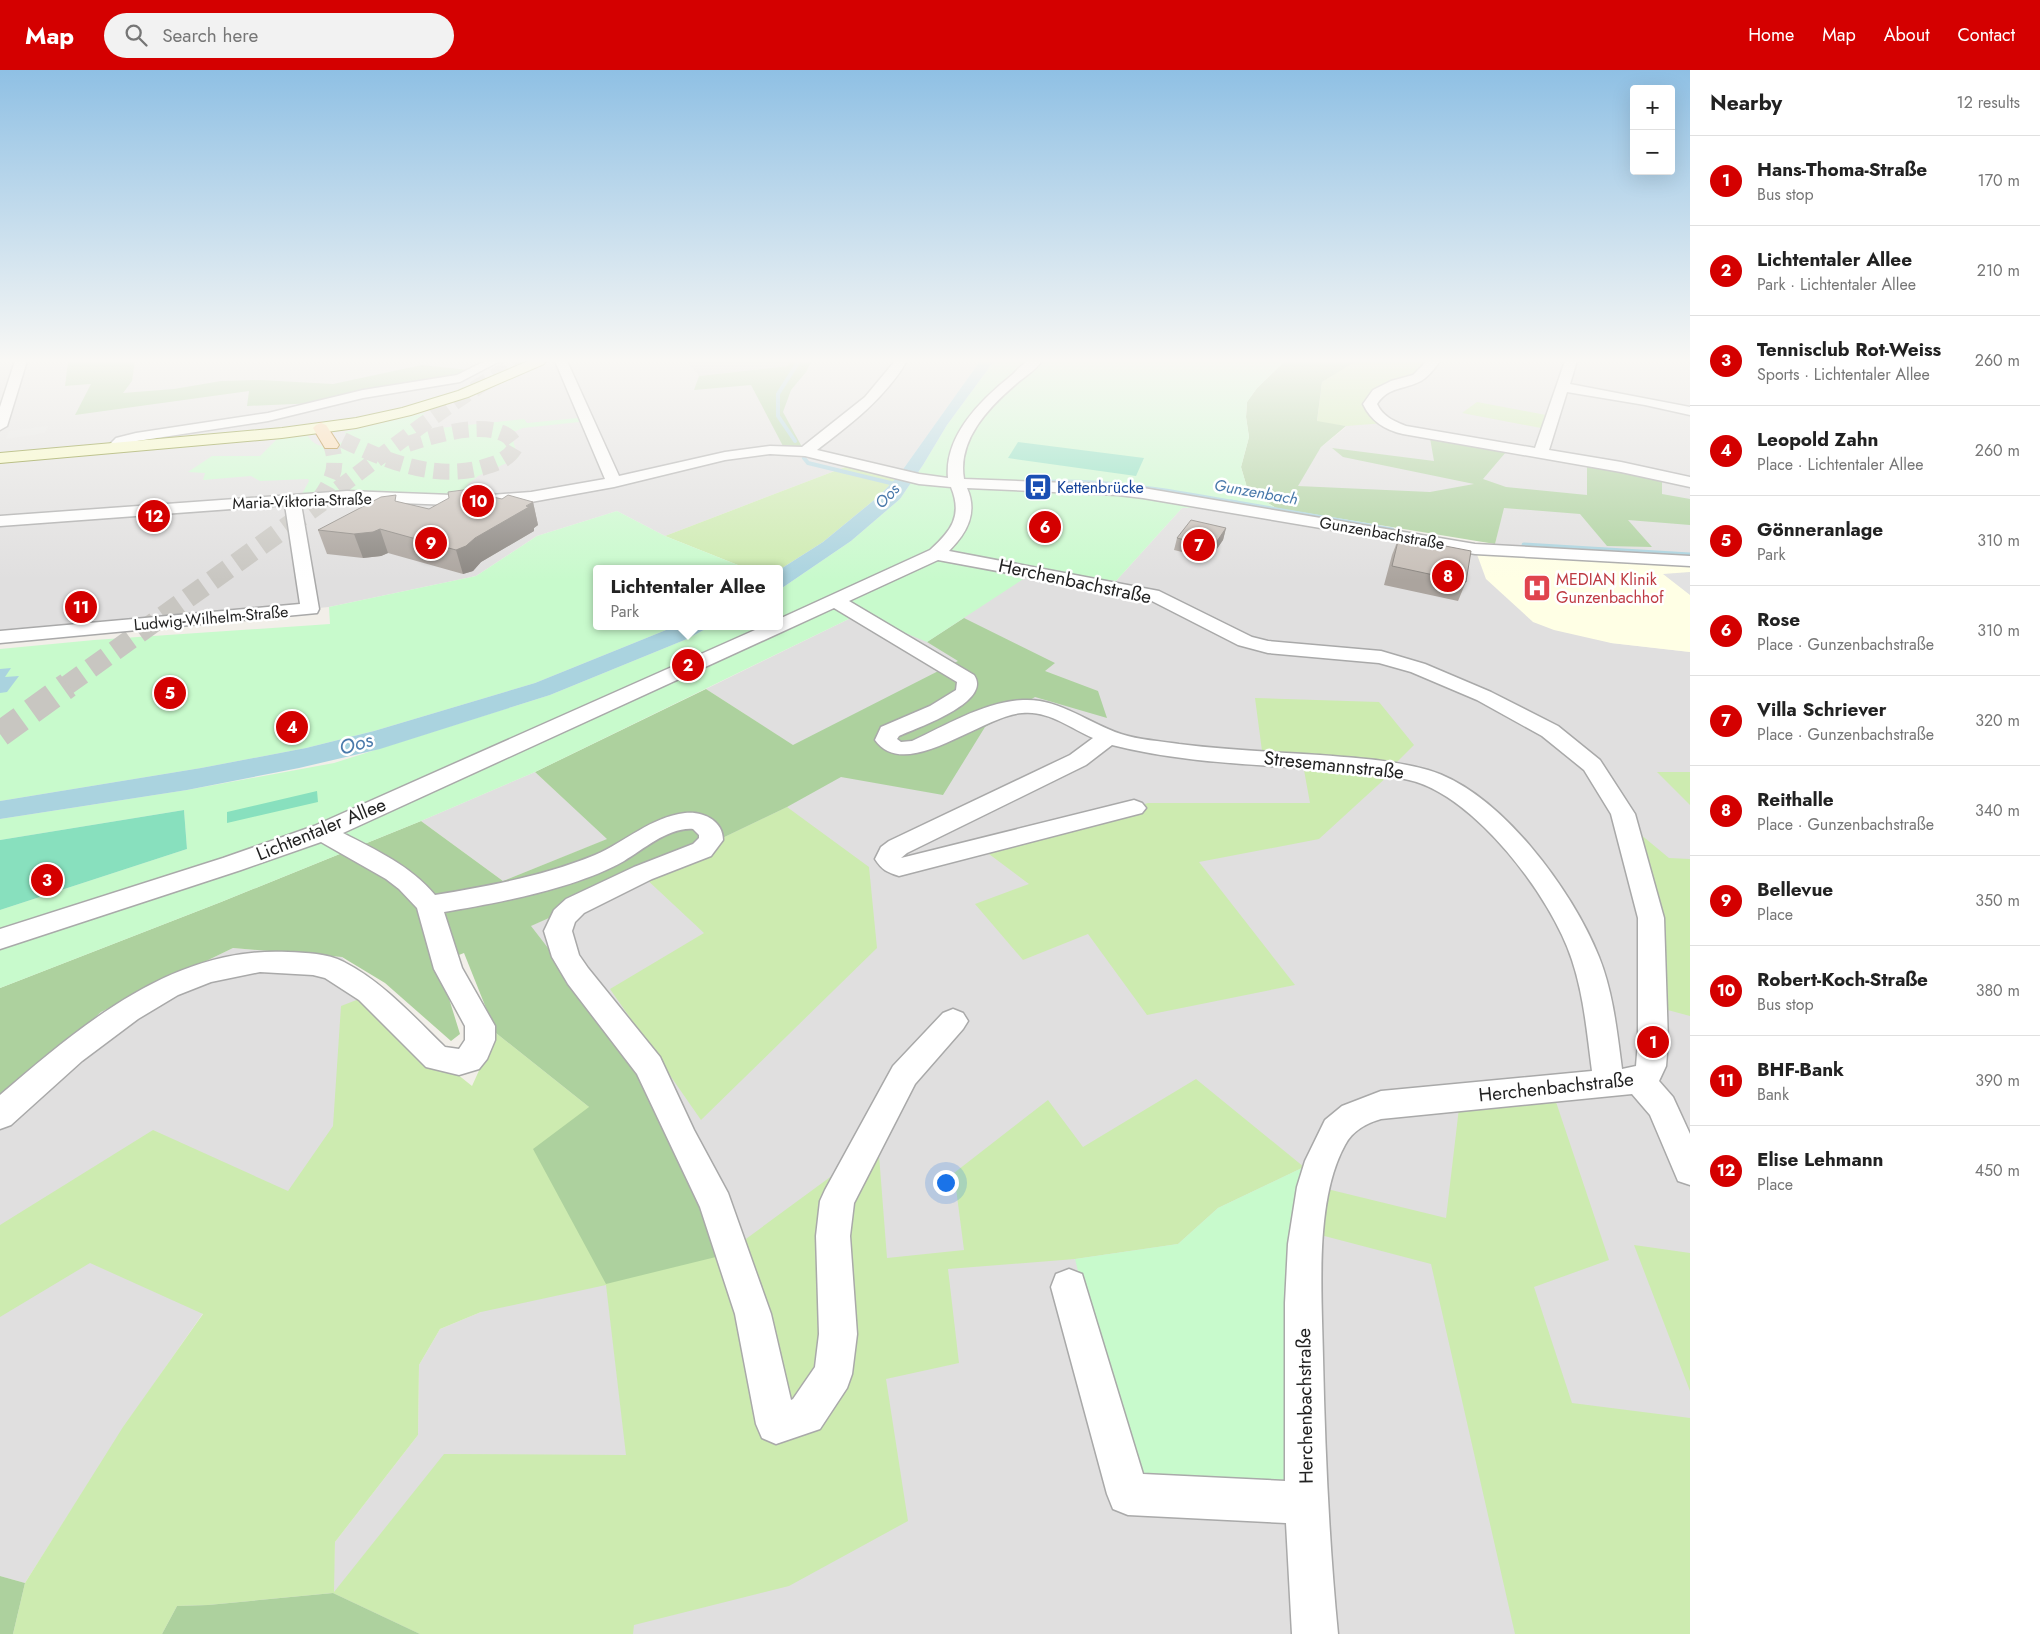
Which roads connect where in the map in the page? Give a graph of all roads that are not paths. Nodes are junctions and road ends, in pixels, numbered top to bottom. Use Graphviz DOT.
graph roads {
  1 [pos="156,434"];
  2 [pos="335,434"];
  3 [pos="593,434"];
  4 [pos="830,434"];
  5 [pos="967,434"];
  6 [pos="1426,434"];
  7 [pos="1547,434"];
  8 [pos="113,448"];
  9 [pos="805,452"];
  10 [pos="1540,454"];
  11 [pos="0,458"];
  12 [pos="614,482"];
  13 [pos="1690,482"];
  14 [pos="956,484"];
  15 [pos="292,499"];
  16 [pos="0,521"];
  17 [pos="936,554"];
  18 [pos="1690,561"];
  19 [pos="834,601"];
  20 [pos="783,624"];
  21 [pos="770,630"];
  22 [pos="0,637"];
  23 [pos="1109,737"];
  24 [pos="1134,808"];
  25 [pos="323,832"];
  26 [pos="429,905"];
  27 [pos="0,939"];
  28 [pos="954,1021"];
  29 [pos="1624,1081"];
  30 [pos="0,1115"];
  31 [pos="1690,1170"];
  32 [pos="1069,1287"];
  33 [pos="1307,1503"];
  34 [pos="1314,1634"];
  1 -- 8 [label="street"];
  2 -- 8 [label="main road"];
  3 -- 12 [label="street"];
  4 -- 9 [label="street"];
  5 -- 14 [label="street, Lichtentaler Allee"];
  6 -- 10 [label="street"];
  7 -- 10 [label="street"];
  8 -- 11 [label="main road"];
  9 -- 12 [label="street, Maria-Viktoria-Straße"];
  9 -- 14 [label="street, Maria-Viktoria-Straße"];
  10 -- 13 [label="street"];
  12 -- 15 [label="street, Maria-Viktoria-Straße"];
  14 -- 17 [label="street, Lichtentaler Allee"];
  14 -- 18 [label="street, Gunzenbachstraße"];
  15 -- 16 [label="street, Maria-Viktoria-Straße"];
  15 -- 22 [label="street, Ludwig-Wilhelm-Straße"];
  17 -- 19 [label="street, Lichtentaler Allee"];
  17 -- 29 [label="street, Herchenbachstraße"];
  19 -- 20 [label="street, Lichtentaler Allee"];
  19 -- 23 [label="street, Stresemannstraße"];
  21 -- 25 [label="street, Lichtentaler Allee"];
  23 -- 24 [label="street"];
  23 -- 29 [label="street, Stresemannstraße"];
  25 -- 26 [label="street"];
  25 -- 27 [label="street, Lichtentaler Allee"];
  26 -- 28 [label="street"];
  26 -- 30 [label="street"];
  29 -- 31 [label="street"];
  29 -- 33 [label="street, Herchenbachstraße"];
  32 -- 33 [label="street, Herchenbachstraße"];
  33 -- 34 [label="street, Herchenbachstraße"];
}
